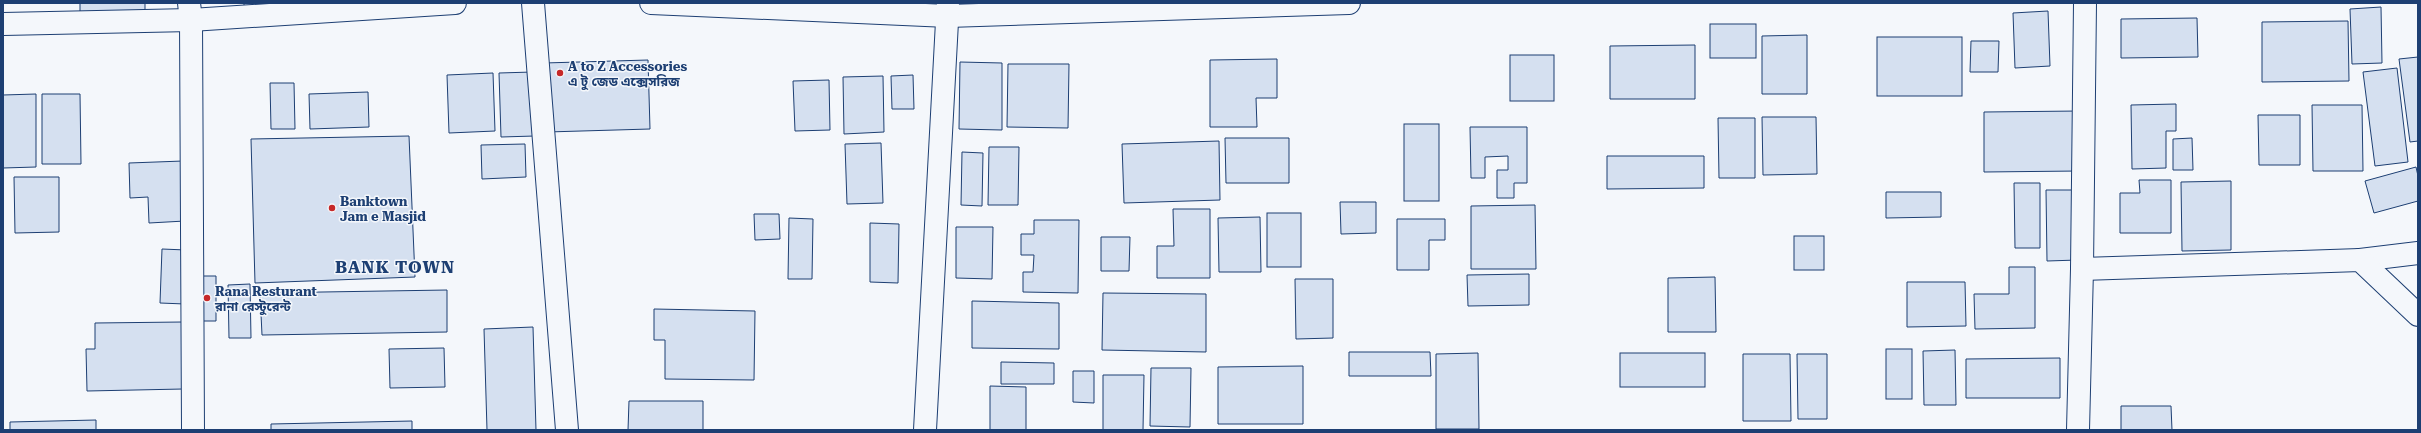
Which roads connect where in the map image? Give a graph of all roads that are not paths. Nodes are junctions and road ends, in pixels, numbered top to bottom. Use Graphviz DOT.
graph roads {
  1 [pos="455,3"];
  2 [pos="533,3"];
  3 [pos="651,3"];
  4 [pos="1349,3"];
  5 [pos="2085,3"];
  6 [pos="948,9"];
  7 [pos="190,12"];
  8 [pos="3,24"];
  9 [pos="2418,253"];
  10 [pos="2360,260"];
  11 [pos="2082,269"];
  12 [pos="2418,315"];
  13 [pos="193,430"];
  14 [pos="567,430"];
  15 [pos="925,430"];
  16 [pos="2078,430"];
  1 -- 7 [label="street"];
  2 -- 14 [label="street"];
  3 -- 6 [label="street"];
  4 -- 6 [label="street"];
  5 -- 11 [label="street"];
  6 -- 15 [label="street"];
  7 -- 8 [label="street"];
  7 -- 13 [label="street"];
  9 -- 10 [label="street"];
  10 -- 11 [label="street"];
  10 -- 12 [label="street"];
  11 -- 16 [label="street"];
}
